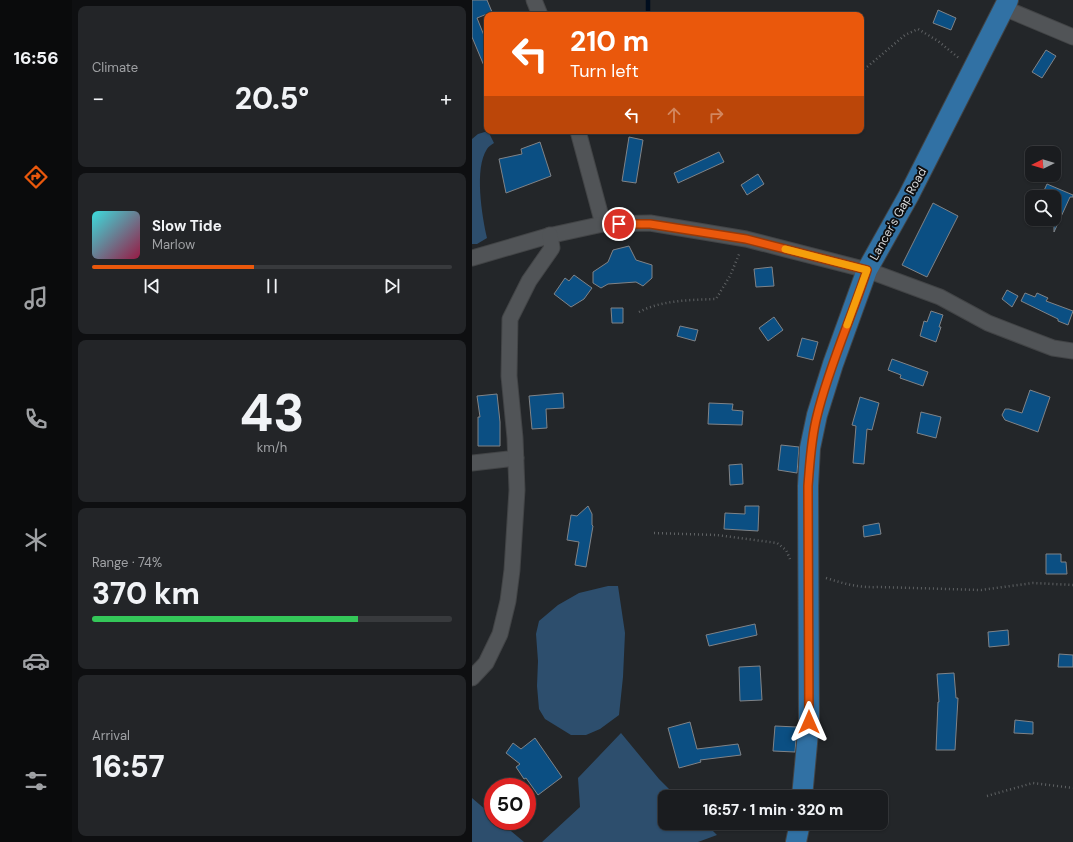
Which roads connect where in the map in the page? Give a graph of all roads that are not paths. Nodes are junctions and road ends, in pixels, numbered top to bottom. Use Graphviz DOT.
graph roads {
  1 [pos="534,0"];
  2 [pos="1006,4"];
  3 [pos="539,12"];
  4 [pos="1073,37"];
  5 [pos="579,134"];
  6 [pos="603,224"];
  7 [pos="550,235"];
  8 [pos="472,258"];
  9 [pos="867,270"];
  10 [pos="1073,351"];
  11 [pos="516,458"];
  12 [pos="472,463"];
  13 [pos="472,678"];
  14 [pos="803,790"];
  15 [pos="799,830"];
  16 [pos="796,842"];
  1 -- 3 [label="street"];
  2 -- 4 [label="street"];
  2 -- 9 [label="main road, Lancer's Gap Road"];
  5 -- 6 [label="street"];
  6 -- 7 [label="street"];
  6 -- 9 [label="street"];
  7 -- 8 [label="street"];
  7 -- 11 [label="street"];
  9 -- 10 [label="street"];
  9 -- 14 [label="main road, Lancer's Gap Road"];
  11 -- 12 [label="street"];
  11 -- 13 [label="street"];
  15 -- 16 [label="main road"];
}
